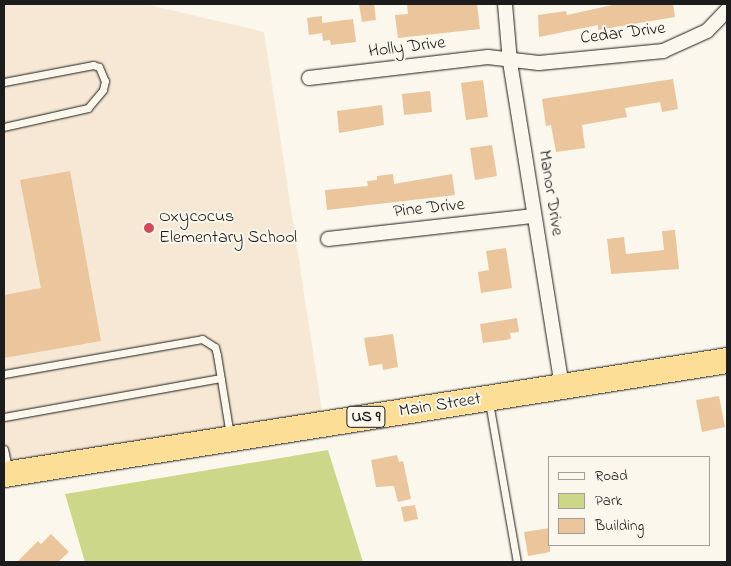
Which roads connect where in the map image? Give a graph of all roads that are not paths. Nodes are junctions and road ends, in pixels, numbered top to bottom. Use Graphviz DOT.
graph roads {
  1 [pos="505,4"];
  2 [pos="727,10"];
  3 [pos="510,62"];
  4 [pos="309,78"];
  5 [pos="4,82"];
  6 [pos="4,127"];
  7 [pos="534,216"];
  8 [pos="328,239"];
  9 [pos="727,360"];
  10 [pos="4,374"];
  11 [pos="221,378"];
  12 [pos="562,387"];
  13 [pos="488,399"];
  14 [pos="4,417"];
  15 [pos="230,438"];
  16 [pos="5,465"];
  17 [pos="518,562"];
  1 -- 3 [label="street, Manor Drive"];
  2 -- 3 [label="street, Cedar Drive"];
  3 -- 4 [label="street, Holly Drive"];
  3 -- 7 [label="street, Manor Drive"];
  5 -- 6 [label="lane"];
  7 -- 8 [label="street, Pine Drive"];
  7 -- 12 [label="street, Manor Drive"];
  9 -- 12 [label="highway, Main Street / US 9"];
  10 -- 11 [label="lane"];
  11 -- 14 [label="lane"];
  11 -- 15 [label="lane"];
  12 -- 13 [label="highway, Main Street / US 9"];
  13 -- 15 [label="highway, Main Street / US 9"];
  13 -- 17 [label="lane"];
  15 -- 16 [label="highway, Main Street / US 9"];
}
